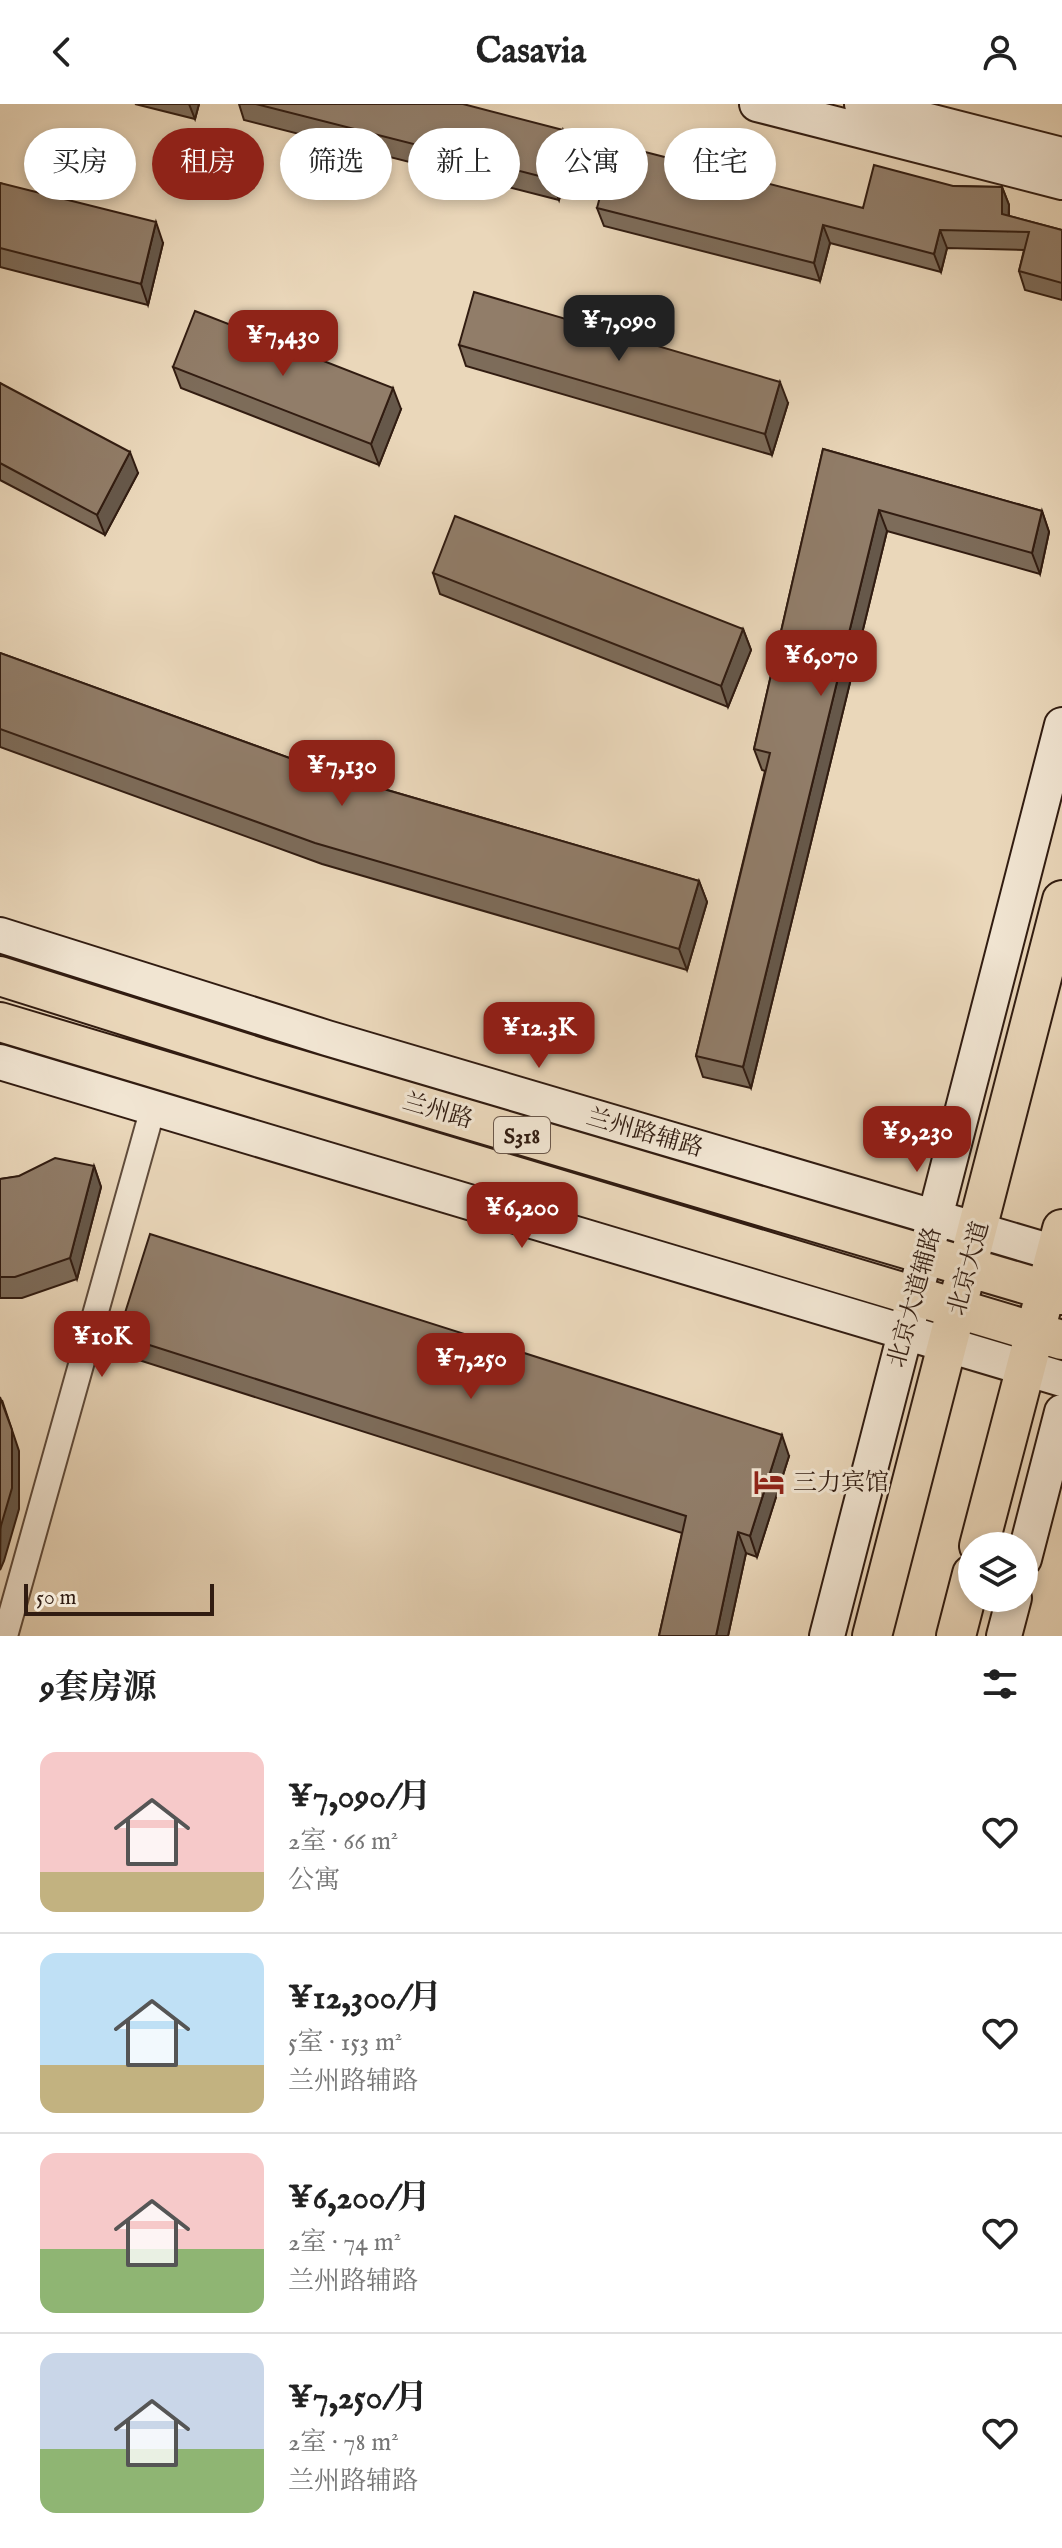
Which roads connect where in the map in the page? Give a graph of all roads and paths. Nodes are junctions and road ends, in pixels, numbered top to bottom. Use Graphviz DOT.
graph roads {
  1 [pos="757,104"];
  2 [pos="862,104"];
  3 [pos="1062,155"];
  4 [pos="1062,182"];
  5 [pos="1062,725"];
  6 [pos="1062,900"];
  7 [pos="0,935"];
  8 [pos="0,976"];
  9 [pos="0,1022"];
  10 [pos="0,1062"];
  11 [pos="153,1108"];
  12 [pos="935,1218"];
  13 [pos="978,1231"];
  14 [pos="1060,1246"];
  15 [pos="925,1256"];
  16 [pos="968,1268"];
  17 [pos="1054,1292"];
  18 [pos="915,1297"];
  19 [pos="958,1309"];
  20 [pos="905,1333"];
  21 [pos="1048,1336"];
  22 [pos="948,1345"];
  23 [pos="1025,1368"];
  24 [pos="1062,1379"];
  25 [pos="1062,1412"];
  26 [pos="983,1532"];
  27 [pos="1031,1532"];
  28 [pos="962,1612"];
  29 [pos="1010,1612"];
  30 [pos="5,1636"];
  31 [pos="827,1636"];
  32 [pos="872,1636"];
  33 [pos="956,1636"];
  34 [pos="1004,1636"];
  1 -- 4 [label="street"];
  2 -- 3 [label="street"];
  5 -- 12 [label="street, 北京大道辅路"];
  6 -- 13 [label="main road, 北京大道"];
  7 -- 12 [label="street, 兰州路辅路"];
  8 -- 15 [label="main road, 兰州路 / S318"];
  9 -- 18 [label="main road, 兰州路 / S318"];
  10 -- 11 [label="street"];
  11 -- 20 [label="street"];
  11 -- 30 [label="street"];
  12 -- 13 [label="street, 兰州路辅路"];
  12 -- 15 [label="street, 北京大道辅路"];
  13 -- 14 [label="street, 兰州路辅路"];
  13 -- 16 [label="main road, 北京大道"];
  14 -- 17 [label="main road"];
  15 -- 16 [label="main road, 兰州路 / S318"];
  15 -- 18 [label="street, 北京大道辅路"];
  16 -- 17 [label="main road, 兰州路 / S318"];
  16 -- 19 [label="main road, 北京大道"];
  17 -- 21 [label="main road"];
  18 -- 19 [label="main road, 兰州路 / S318"];
  18 -- 20 [label="street, 北京大道辅路"];
  19 -- 21 [label="main road, 兰州路 / S318"];
  19 -- 22 [label="main road, 北京大道"];
  20 -- 22 [label="street"];
  20 -- 31 [label="street, 北京大道辅路"];
  21 -- 23 [label="main road"];
  22 -- 23 [label="street"];
  22 -- 32 [label="main road, 北京大道"];
  23 -- 24 [label="street"];
  23 -- 26 [label="main road"];
  25 -- 27 [label="street"];
  28 -- 33 [label="main road"];
  29 -- 34 [label="street"];
}
